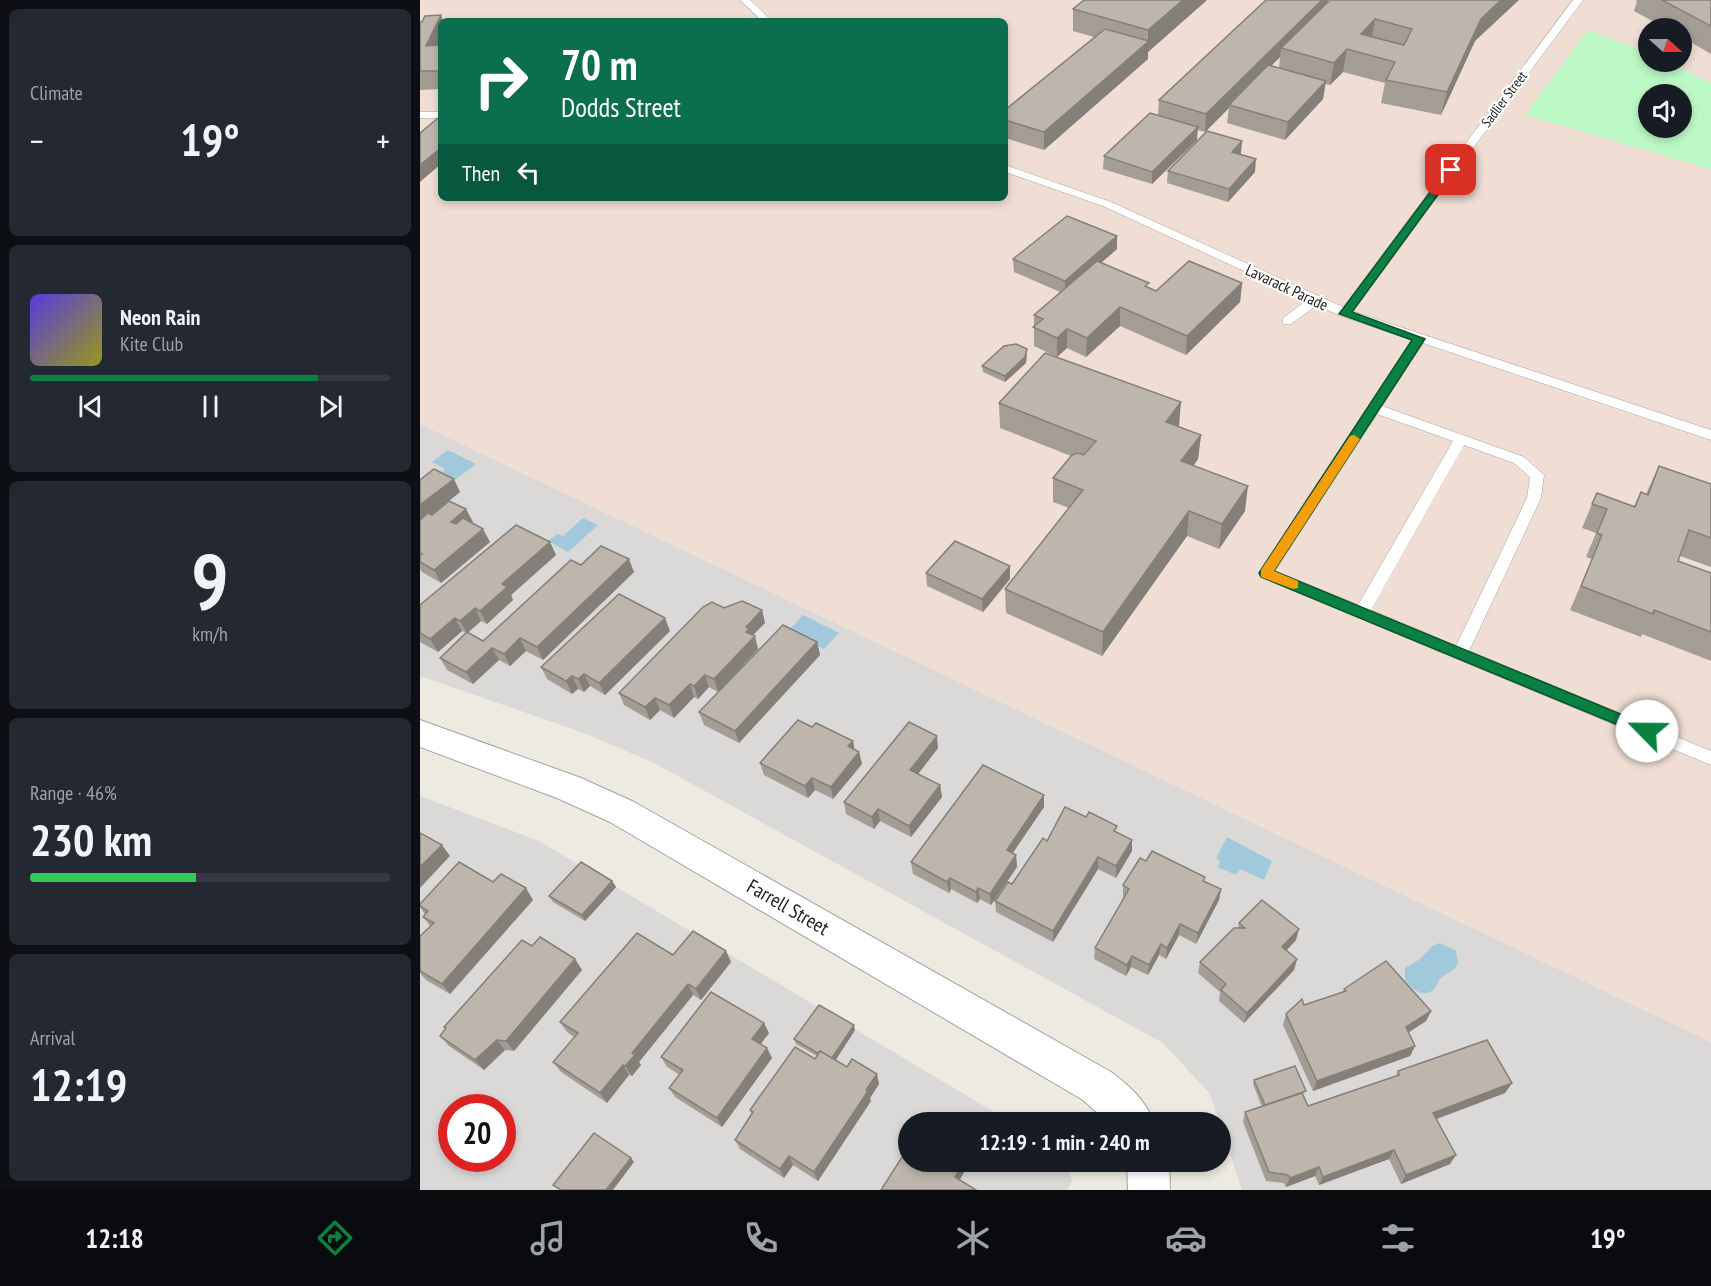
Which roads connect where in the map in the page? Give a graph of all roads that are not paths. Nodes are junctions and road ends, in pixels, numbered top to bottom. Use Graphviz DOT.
graph roads {
  1 [pos="745,0"];
  2 [pos="1578,0"];
  3 [pos="764,18"];
  4 [pos="420,115"];
  5 [pos="438,115"];
  6 [pos="1008,169"];
  7 [pos="1315,300"];
  8 [pos="1345,314"];
  9 [pos="1287,321"];
  10 [pos="1419,339"];
  11 [pos="1374,408"];
  12 [pos="1711,435"];
  13 [pos="1461,438"];
  14 [pos="1362,612"];
  15 [pos="1461,652"];
  16 [pos="420,734"];
  17 [pos="1711,758"];
  18 [pos="1126,1112"];
  19 [pos="1148,1172"];
  20 [pos="1149,1190"];
  1 -- 3 [label="lane"];
  2 -- 8 [label="lane, Sadlier Street"];
  4 -- 5 [label="lane"];
  6 -- 7 [label="lane, Lavarack Parade"];
  7 -- 8 [label="lane, Lavarack Parade"];
  7 -- 9 [label="lane"];
  8 -- 10 [label="lane, Lavarack Parade"];
  10 -- 11 [label="lane"];
  10 -- 12 [label="lane, Lavarack Parade"];
  11 -- 13 [label="lane"];
  11 -- 14 [label="lane"];
  13 -- 14 [label="lane"];
  13 -- 15 [label="lane"];
  14 -- 15 [label="lane"];
  15 -- 17 [label="lane"];
  16 -- 18 [label="street, Farrell Street"];
  19 -- 20 [label="street"];
}
